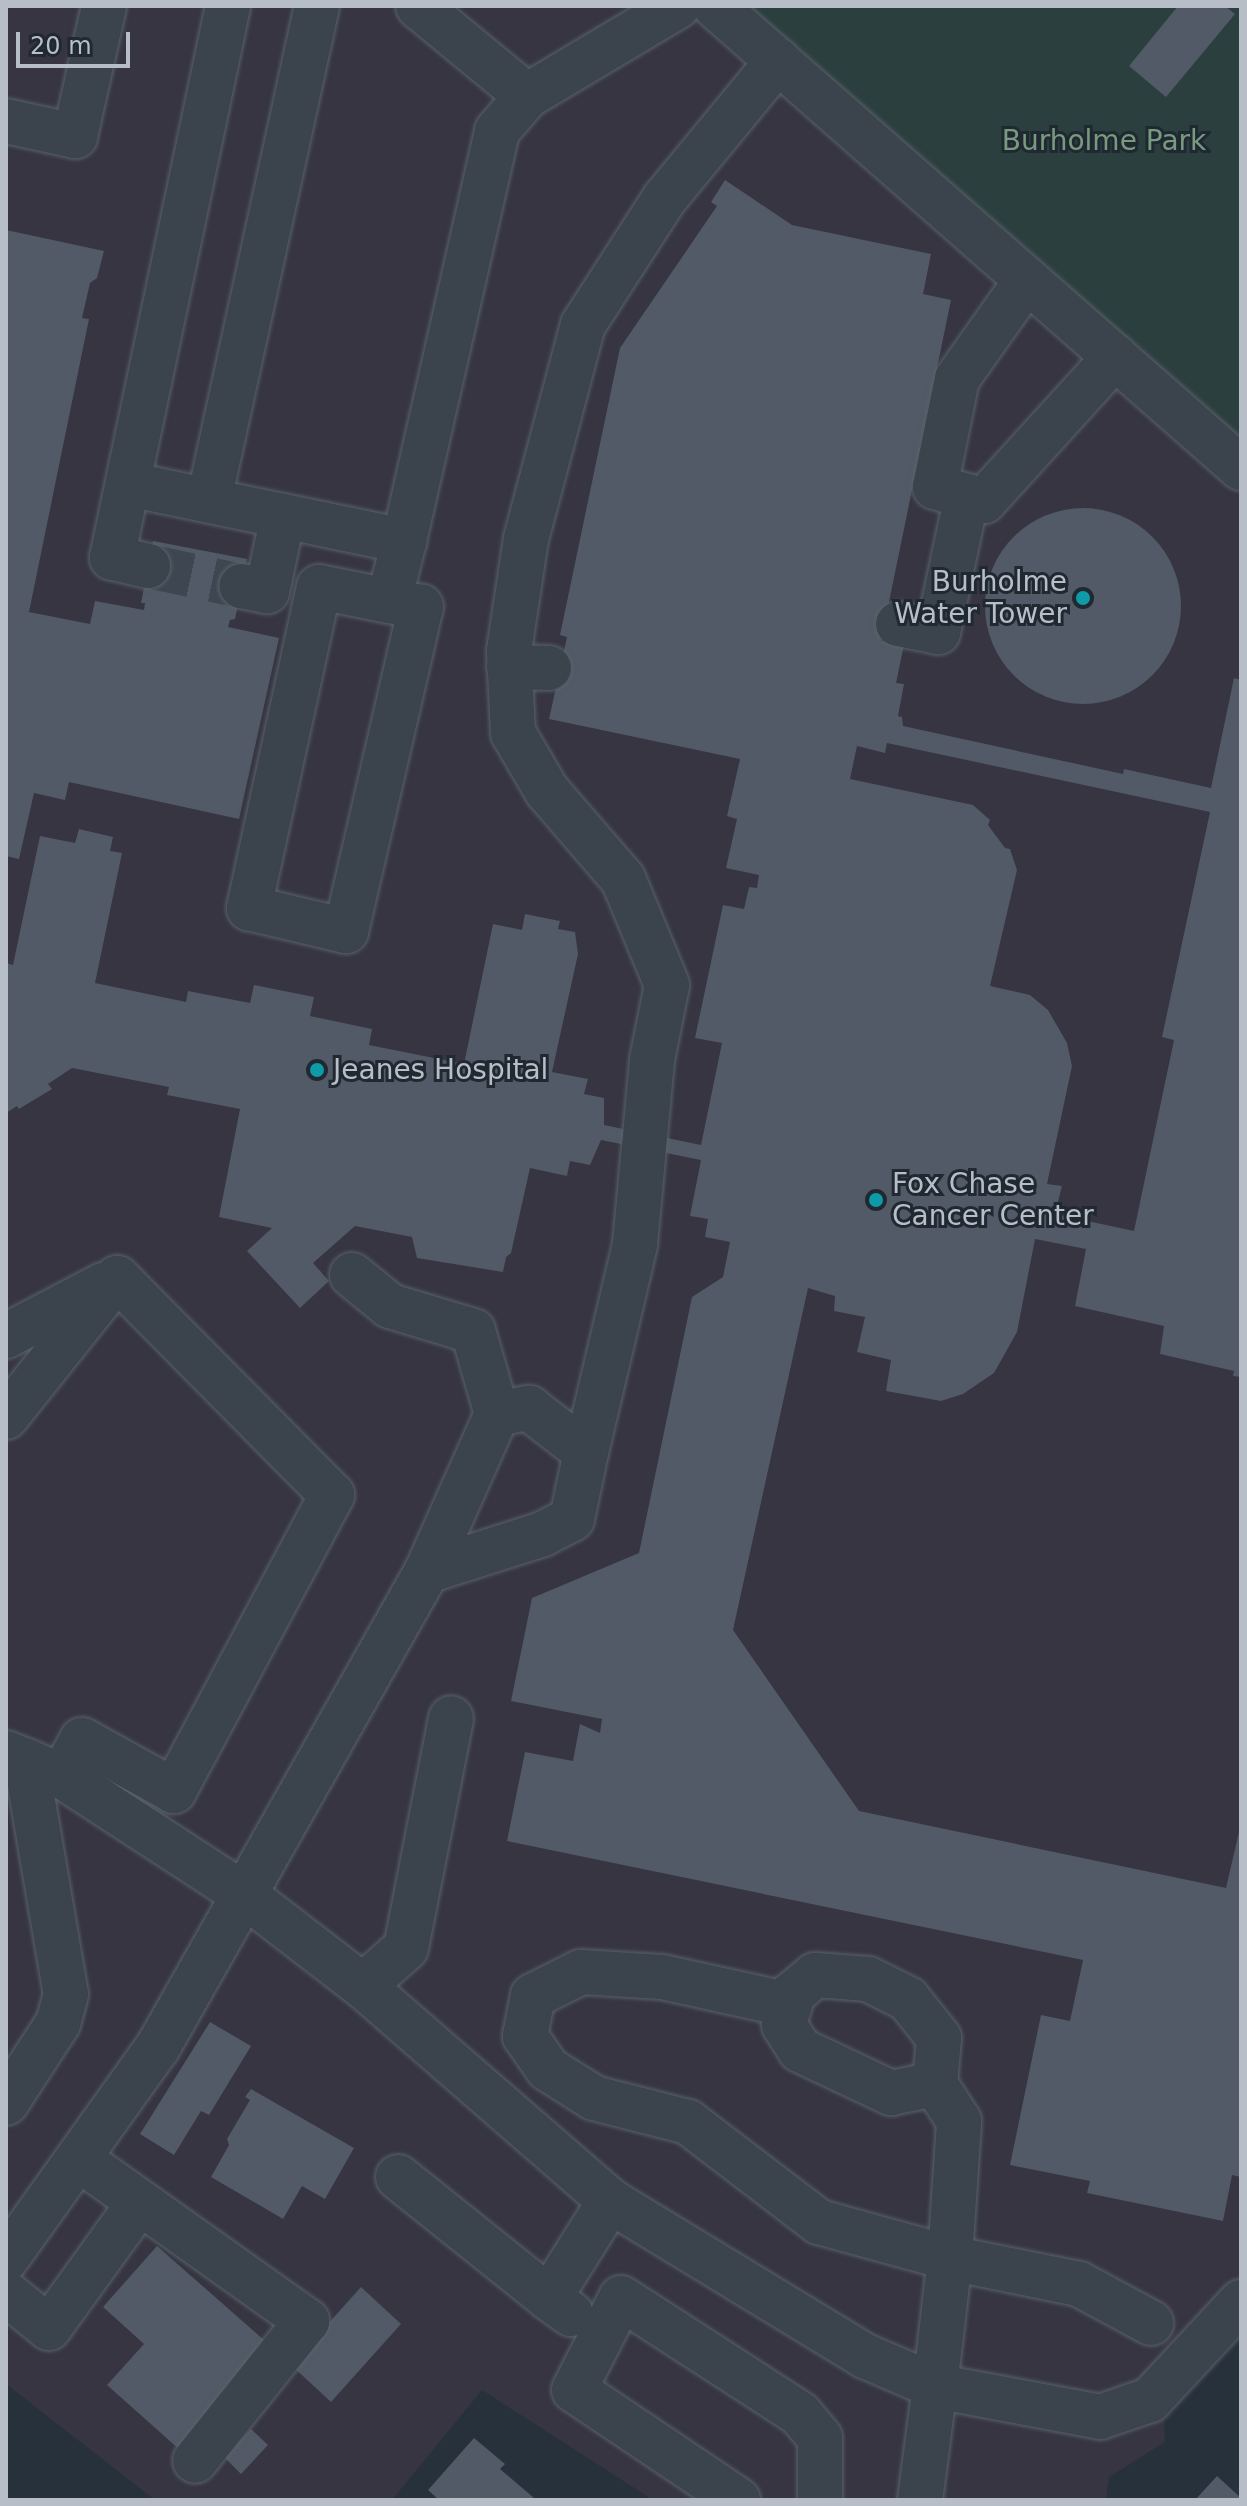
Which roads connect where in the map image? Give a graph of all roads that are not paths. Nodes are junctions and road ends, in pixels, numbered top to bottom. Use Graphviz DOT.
graph roads {
  1 [pos="104,6"];
  2 [pos="228,6"];
  3 [pos="317,6"];
  4 [pos="418,6"];
  5 [pos="678,6"];
  6 [pos="715,6"];
  7 [pos="778,61"];
  8 [pos="527,96"];
  9 [pos="6,121"];
  10 [pos="1027,280"];
  11 [pos="1115,357"];
  12 [pos="1241,468"];
  13 [pos="128,484"];
  14 [pos="967,496"];
  15 [pos="209,500"];
  16 [pos="283,516"];
  17 [pos="404,541"];
  18 [pos="148,566"];
  19 [pos="241,586"];
  20 [pos="389,601"];
  21 [pos="898,624"];
  22 [pos="352,1275"];
  23 [pos="117,1278"];
  24 [pos="6,1336"];
  25 [pos="497,1414"];
  26 [pos="6,1417"];
  27 [pos="586,1452"];
  28 [pos="427,1571"];
  29 [pos="451,1718"];
  30 [pos="31,1763"];
  31 [pos="246,1896"];
  32 [pos="363,1986"];
  33 [pos="790,2005"];
  34 [pos="935,2084"];
  35 [pos="6,2103"];
  36 [pos="79,2159"];
  37 [pos="398,2177"];
  38 [pos="610,2201"];
  39 [pos="140,2202"];
  40 [pos="950,2258"];
  41 [pos="6,2259"];
  42 [pos="6,2293"];
  43 [pos="549,2298"];
  44 [pos="1241,2302"];
  45 [pos="1151,2323"];
  46 [pos="601,2334"];
  47 [pos="935,2386"];
  48 [pos="195,2461"];
  49 [pos="738,2500"];
  50 [pos="820,2500"];
  51 [pos="920,2500"];
  1 -- 9 [label="lane"];
  2 -- 13 [label="lane"];
  3 -- 15 [label="lane"];
  4 -- 8 [label="lane"];
  5 -- 8 [label="lane"];
  6 -- 7 [label="lane"];
  7 -- 10 [label="lane"];
  7 -- 27 [label="lane"];
  8 -- 17 [label="lane"];
  10 -- 11 [label="lane"];
  10 -- 14 [label="lane"];
  11 -- 12 [label="lane"];
  11 -- 14 [label="lane"];
  13 -- 15 [label="lane"];
  13 -- 18 [label="lane"];
  14 -- 21 [label="lane"];
  15 -- 16 [label="lane"];
  16 -- 17 [label="lane"];
  16 -- 19 [label="lane"];
  17 -- 20 [label="lane"];
  20 -- 20 [label="lane"];
  22 -- 25 [label="lane"];
  23 -- 24 [label="lane"];
  23 -- 26 [label="lane"];
  23 -- 30 [label="lane"];
  25 -- 27 [label="lane"];
  25 -- 28 [label="lane"];
  27 -- 28 [label="lane"];
  28 -- 31 [label="lane"];
  29 -- 32 [label="lane"];
  30 -- 31 [label="lane"];
  30 -- 35 [label="lane"];
  31 -- 32 [label="lane"];
  31 -- 36 [label="lane"];
  32 -- 38 [label="lane"];
  33 -- 34 [label="lane"];
  33 -- 34 [label="lane"];
  33 -- 40 [label="lane"];
  34 -- 40 [label="lane"];
  36 -- 39 [label="lane"];
  36 -- 41 [label="lane"];
  37 -- 43 [label="lane"];
  38 -- 43 [label="lane"];
  38 -- 47 [label="lane"];
  39 -- 42 [label="lane"];
  39 -- 48 [label="lane"];
  40 -- 45 [label="lane"];
  40 -- 47 [label="lane"];
  43 -- 46 [label="lane"];
  44 -- 47 [label="lane"];
  46 -- 49 [label="lane"];
  46 -- 50 [label="lane"];
  47 -- 51 [label="lane"];
}
